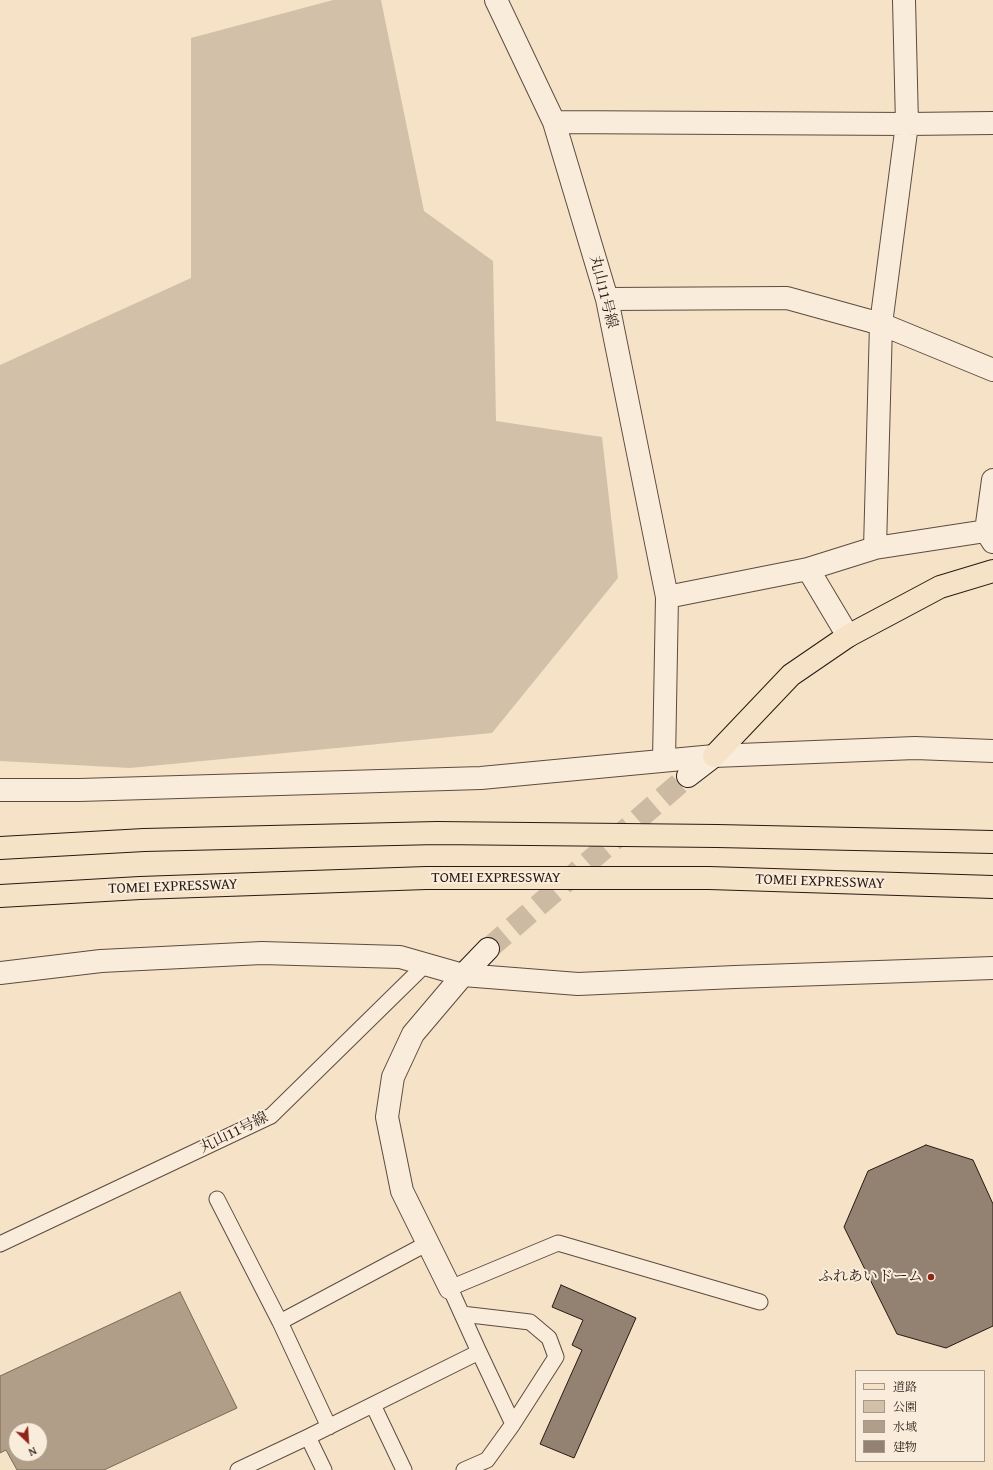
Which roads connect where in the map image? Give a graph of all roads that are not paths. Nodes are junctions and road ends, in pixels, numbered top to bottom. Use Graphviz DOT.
graph roads {
  1 [pos="496,0"];
  2 [pos="904,0"];
  3 [pos="554,122"];
  4 [pos="993,123"];
  5 [pos="907,124"];
  6 [pos="607,300"];
  7 [pos="880,324"];
  8 [pos="993,370"];
  9 [pos="993,480"];
  10 [pos="990,537"];
  11 [pos="875,548"];
  12 [pos="808,569"];
  13 [pos="993,571"];
  14 [pos="667,597"];
  15 [pos="848,636"];
  16 [pos="993,751"];
  17 [pos="714,756"];
  18 [pos="664,760"];
  19 [pos="688,776"];
  20 [pos="0,790"];
  21 [pos="993,842"];
  22 [pos="0,848"];
  23 [pos="993,887"];
  24 [pos="0,896"];
  25 [pos="488,949"];
  26 [pos="426,964"];
  27 [pos="993,968"];
  28 [pos="0,973"];
  29 [pos="463,975"];
  30 [pos="217,1199"];
  31 [pos="428,1243"];
  32 [pos="0,1244"];
  33 [pos="450,1288"];
  34 [pos="760,1302"];
  35 [pos="462,1314"];
  36 [pos="280,1322"];
  37 [pos="479,1352"];
  38 [pos="373,1405"];
  39 [pos="512,1424"];
  40 [pos="329,1427"];
  41 [pos="308,1437"];
  42 [pos="238,1470"];
  43 [pos="324,1470"];
  44 [pos="404,1470"];
  45 [pos="464,1470"];
  1 -- 3 [label="street, 丸山11号線"];
  2 -- 5 [label="street"];
  3 -- 5 [label="street"];
  3 -- 6 [label="street, 丸山11号線"];
  4 -- 5 [label="street"];
  5 -- 7 [label="street"];
  6 -- 7 [label="street"];
  6 -- 14 [label="street, 丸山11号線"];
  7 -- 8 [label="street"];
  7 -- 11 [label="street"];
  9 -- 10 [label="street"];
  10 -- 11 [label="street"];
  11 -- 12 [label="street"];
  12 -- 14 [label="street"];
  12 -- 15 [label="street"];
  13 -- 15 [label="main road"];
  14 -- 18 [label="street, 丸山11号線"];
  15 -- 17 [label="main road"];
  16 -- 17 [label="street"];
  17 -- 18 [label="street"];
  17 -- 19 [label="street"];
  18 -- 20 [label="street"];
  21 -- 22 [label="main road"];
  23 -- 24 [label="main road, TOMEI EXPRESSWAY"];
  25 -- 29 [label="street"];
  26 -- 28 [label="street"];
  26 -- 29 [label="street"];
  26 -- 32 [label="lane, 丸山11号線"];
  27 -- 29 [label="street"];
  29 -- 31 [label="street"];
  30 -- 36 [label="lane"];
  31 -- 33 [label="street"];
  31 -- 36 [label="lane"];
  33 -- 34 [label="lane"];
  33 -- 35 [label="lane"];
  35 -- 37 [label="lane"];
  35 -- 39 [label="lane"];
  36 -- 40 [label="lane"];
  37 -- 38 [label="lane"];
  37 -- 39 [label="lane"];
  38 -- 40 [label="lane"];
  38 -- 44 [label="lane"];
  39 -- 45 [label="lane"];
  40 -- 41 [label="lane"];
  41 -- 42 [label="lane"];
  41 -- 43 [label="lane"];
}
